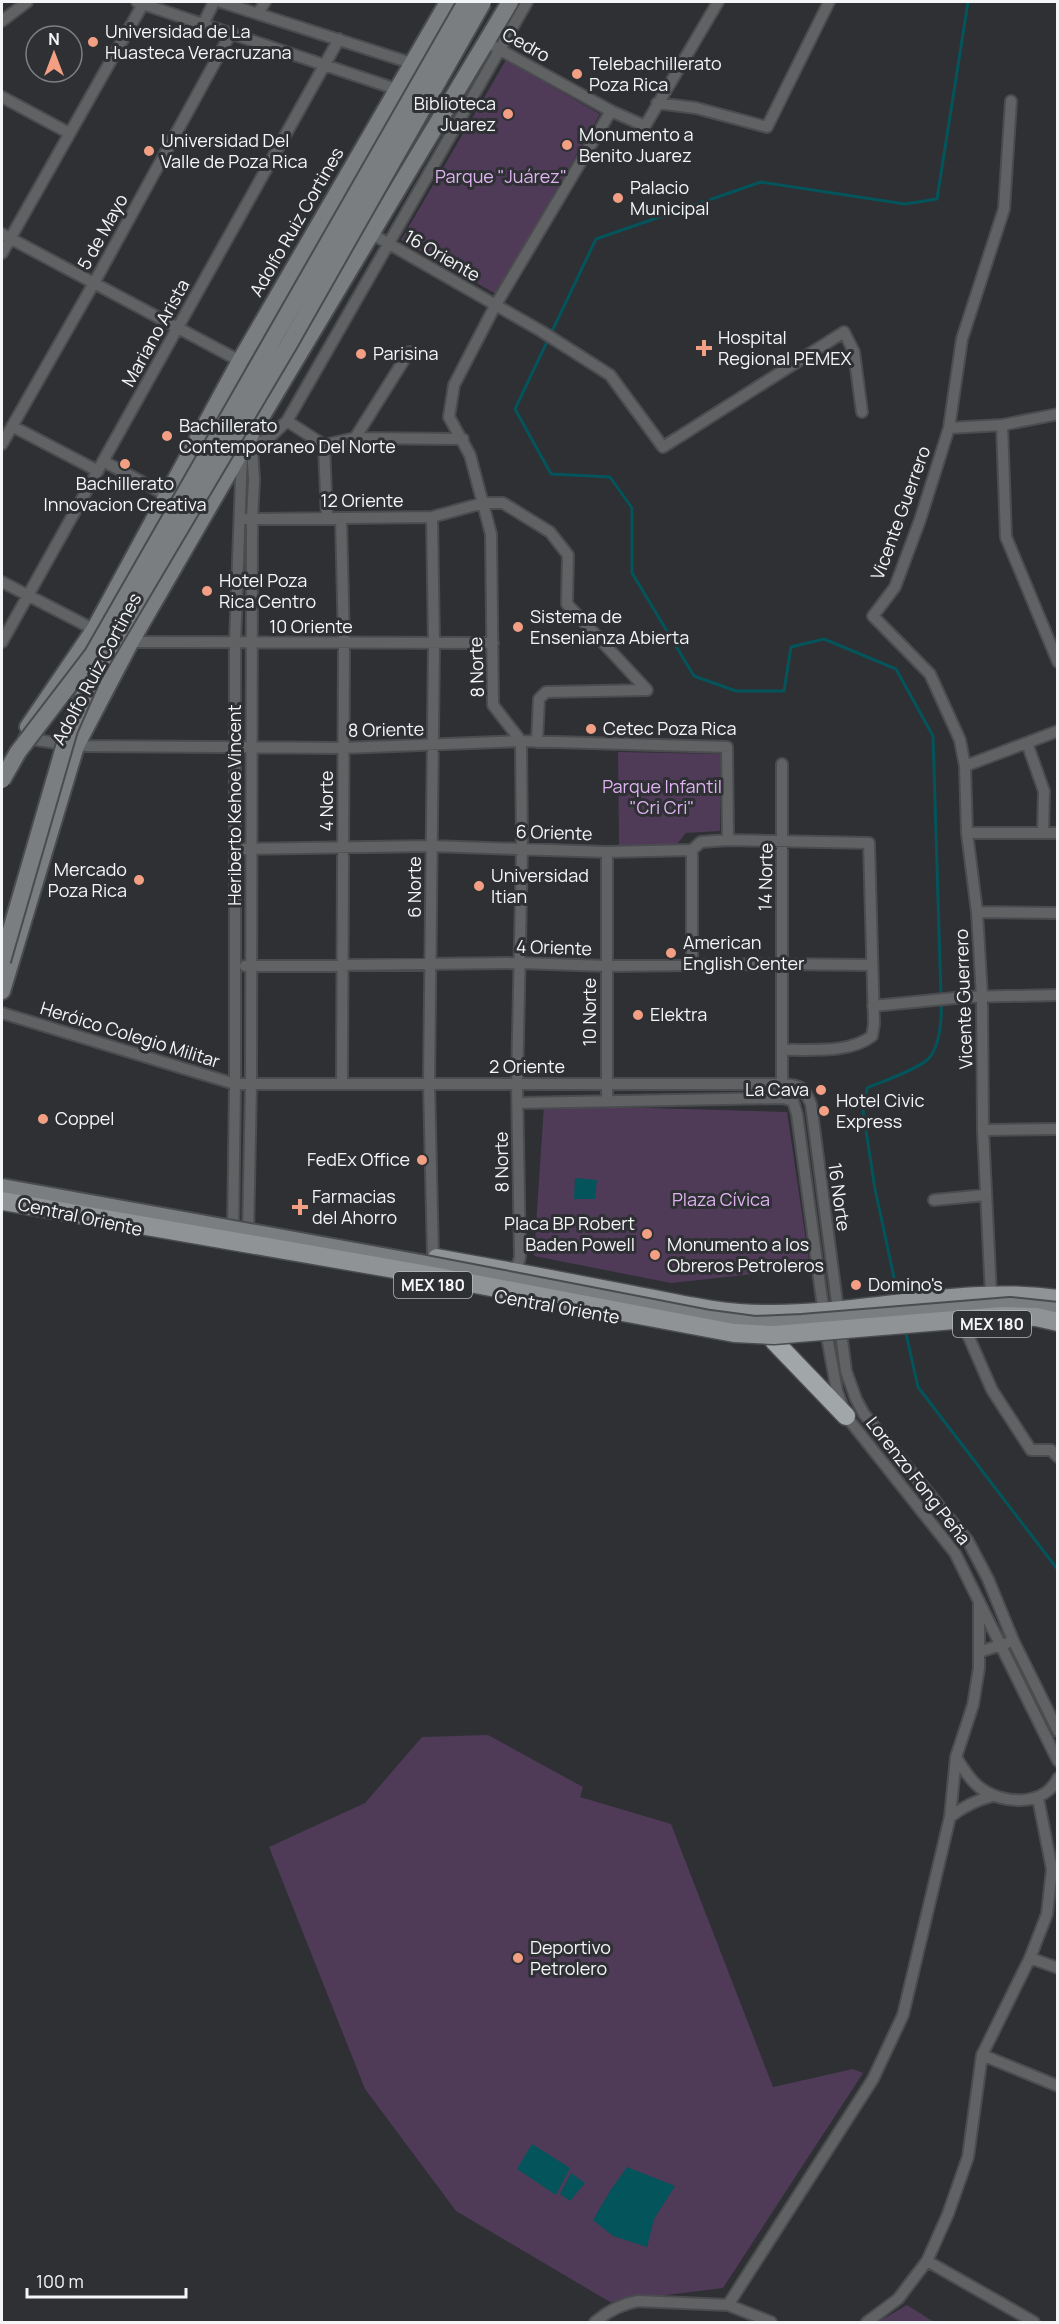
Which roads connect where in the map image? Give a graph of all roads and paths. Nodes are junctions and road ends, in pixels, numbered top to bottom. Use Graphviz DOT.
graph roads {
  1 [pos="27,2"];
  2 [pos="214,2"];
  3 [pos="221,2"];
  4 [pos="265,2"];
  5 [pos="448,2"];
  6 [pos="466,2"];
  7 [pos="483,2"];
  8 [pos="510,2"];
  9 [pos="527,2"];
  10 [pos="718,2"];
  11 [pos="140,3"];
  12 [pos="826,3"];
  13 [pos="258,13"];
  14 [pos="2,21"];
  15 [pos="203,24"];
  16 [pos="231,33"];
  17 [pos="339,39"];
  18 [pos="493,46"];
  19 [pos="411,63"];
  20 [pos="327,65"];
  21 [pos="396,88"];
  22 [pos="2,97"];
  23 [pos="1011,101"];
  24 [pos="657,103"];
  25 [pos="611,111"];
  26 [pos="69,133"];
  27 [pos="327,208"];
  28 [pos="371,234"];
  29 [pos="5,236"];
  30 [pos="388,244"];
  31 [pos="2,253"];
  32 [pos="94,283"];
  33 [pos="495,306"];
  34 [pos="178,328"];
  35 [pos="409,352"];
  36 [pos="237,367"];
  37 [pos="862,412"];
  38 [pos="1058,414"];
  39 [pos="287,421"];
  40 [pos="1002,425"];
  41 [pos="12,426"];
  42 [pos="949,429"];
  43 [pos="355,438"];
  44 [pos="463,440"];
  45 [pos="2,444"];
  46 [pos="249,444"];
  47 [pos="324,446"];
  48 [pos="100,466"];
  49 [pos="166,495"];
  50 [pos="483,503"];
  51 [pos="432,517"];
  52 [pos="327,518"];
  53 [pos="342,518"];
  54 [pos="240,519"];
  55 [pos="252,519"];
  56 [pos="2,582"];
  57 [pos="27,595"];
  58 [pos="94,630"];
  59 [pos="2,642"];
  60 [pos="130,643"];
  61 [pos="235,643"];
  62 [pos="252,643"];
  63 [pos="493,643"];
  64 [pos="344,644"];
  65 [pos="434,644"];
  66 [pos="1058,662"];
  67 [pos="1058,731"];
  68 [pos="21,738"];
  69 [pos="521,741"];
  70 [pos="537,742"];
  71 [pos="1027,743"];
  72 [pos="76,746"];
  73 [pos="432,746"];
  74 [pos="252,747"];
  75 [pos="235,748"];
  76 [pos="343,748"];
  77 [pos="782,764"];
  78 [pos="965,766"];
  79 [pos="2,769"];
  80 [pos="2,780"];
  81 [pos="967,833"];
  82 [pos="1043,833"];
  83 [pos="1058,833"];
  84 [pos="728,840"];
  85 [pos="784,843"];
  86 [pos="431,846"];
  87 [pos="343,847"];
  88 [pos="252,848"];
  89 [pos="522,848"];
  90 [pos="235,849"];
  91 [pos="692,850"];
  92 [pos="607,852"];
  93 [pos="977,912"];
  94 [pos="1058,913"];
  95 [pos="2,961"];
  96 [pos="520,963"];
  97 [pos="342,964"];
  98 [pos="431,964"];
  99 [pos="782,964"];
  100 [pos="235,965"];
  101 [pos="692,965"];
  102 [pos="871,965"];
  103 [pos="251,966"];
  104 [pos="607,966"];
  105 [pos="2,991"];
  106 [pos="1058,995"];
  107 [pos="982,997"];
  108 [pos="873,1006"];
  109 [pos="2,1013"];
  110 [pos="782,1050"];
  111 [pos="606,1083"];
  112 [pos="235,1084"];
  113 [pos="251,1084"];
  114 [pos="342,1084"];
  115 [pos="429,1084"];
  116 [pos="517,1084"];
  117 [pos="782,1084"];
  118 [pos="803,1089"];
  119 [pos="788,1099"];
  120 [pos="607,1101"];
  121 [pos="518,1103"];
  122 [pos="1058,1129"];
  123 [pos="983,1130"];
  124 [pos="2,1180"];
  125 [pos="821,1185"];
  126 [pos="2,1187"];
  127 [pos="807,1187"];
  128 [pos="986,1196"];
  129 [pos="2,1200"];
  130 [pos="934,1200"];
  131 [pos="241,1225"];
  132 [pos="240,1249"];
  133 [pos="433,1257"];
  134 [pos="516,1272"];
  135 [pos="991,1295"];
  136 [pos="506,1299"];
  137 [pos="1058,1299"];
  138 [pos="831,1311"];
  139 [pos="1058,1311"];
  140 [pos="1058,1322"];
  141 [pos="964,1326"];
  142 [pos="1058,1329"];
  143 [pos="834,1336"];
  144 [pos="774,1341"];
  145 [pos="846,1416"];
  146 [pos="1058,1457"];
  147 [pos="968,1541"];
  148 [pos="955,1553"];
  149 [pos="979,1598"];
  150 [pos="1013,1640"];
  151 [pos="1002,1646"];
  152 [pos="979,1652"];
  153 [pos="1058,1731"];
  154 [pos="956,1757"];
  155 [pos="1058,1761"];
  156 [pos="1058,1778"];
  157 [pos="993,1796"];
  158 [pos="1038,1798"];
  159 [pos="950,1817"];
  160 [pos="1030,1958"];
  161 [pos="1058,1968"];
  162 [pos="982,2055"];
  163 [pos="1058,2086"];
  164 [pos="927,2260"];
  165 [pos="728,2305"];
  166 [pos="753,2320"];
  167 [pos="595,2322"];
  168 [pos="771,2322"];
  169 [pos="867,2322"];
  170 [pos="1034,2322"];
  1 -- 14 [label="street"];
  2 -- 15 [label="street"];
  3 -- 13 [label="street"];
  4 -- 13 [label="street"];
  5 -- 19 [label="main road, Adolfo Ruiz Cortines"];
  6 -- 80 [label="main road, bridge"];
  7 -- 95 [label="main road, bridge"];
  8 -- 18 [label="main road, Adolfo Ruiz Cortines"];
  9 -- 18 [label="street, Adolfo Ruiz Cortines"];
  10 -- 24 [label="street"];
  11 -- 15 [label="street"];
  11 -- 26 [label="street"];
  12 -- 24 [label="street"];
  13 -- 17 [label="street"];
  15 -- 16 [label="street"];
  16 -- 20 [label="street"];
  16 -- 32 [label="street, 5 de Mayo"];
  17 -- 19 [label="street"];
  17 -- 20 [label="street, Mariano Arista"];
  18 -- 25 [label="street, Cedro"];
  18 -- 28 [label="main road, Adolfo Ruiz Cortines"];
  18 -- 30 [label="street, Adolfo Ruiz Cortines"];
  19 -- 21 [label="main road, Adolfo Ruiz Cortines"];
  20 -- 21 [label="street"];
  20 -- 34 [label="street, Mariano Arista"];
  21 -- 27 [label="main road, Adolfo Ruiz Cortines"];
  22 -- 26 [label="street"];
  23 -- 42 [label="street, Vicente Guerrero"];
  24 -- 25 [label="street, Cedro"];
  25 -- 33 [label="street, 8 Norte"];
  26 -- 29 [label="street"];
  27 -- 28 [label="street, 16 Oriente"];
  27 -- 36 [label="main road, Adolfo Ruiz Cortines"];
  28 -- 30 [label="street, 16 Oriente"];
  28 -- 46 [label="main road, Adolfo Ruiz Cortines"];
  29 -- 31 [label="street"];
  29 -- 32 [label="street"];
  30 -- 33 [label="street, 16 Oriente"];
  30 -- 39 [label="street, Adolfo Ruiz Cortines"];
  32 -- 34 [label="street"];
  32 -- 41 [label="street, 5 de Mayo"];
  33 -- 37 [label="street, 16 Oriente"];
  33 -- 44 [label="street, 8 Norte"];
  34 -- 36 [label="street"];
  34 -- 48 [label="street, Mariano Arista"];
  35 -- 43 [label="street"];
  36 -- 46 [label="street, Heriberto Kehoe Vincent"];
  36 -- 46 [label="street, Heriberto Kehoe Vincent"];
  36 -- 49 [label="main road, Adolfo Ruiz Cortines"];
  38 -- 40 [label="street"];
  39 -- 46 [label="street, Adolfo Ruiz Cortines"];
  39 -- 47 [label="street"];
  40 -- 42 [label="street"];
  40 -- 66 [label="street"];
  41 -- 45 [label="street, 5 de Mayo"];
  41 -- 48 [label="street"];
  42 -- 78 [label="street, Vicente Guerrero"];
  43 -- 44 [label="street"];
  43 -- 47 [label="street"];
  44 -- 50 [label="street, 8 Norte"];
  46 -- 54 [label="street, Heriberto Kehoe Vincent"];
  46 -- 55 [label="street, Heriberto Kehoe Vincent"];
  46 -- 60 [label="main road, Adolfo Ruiz Cortines"];
  47 -- 52 [label="street"];
  48 -- 49 [label="street"];
  48 -- 57 [label="street, Mariano Arista"];
  49 -- 58 [label="main road, Adolfo Ruiz Cortines"];
  50 -- 51 [label="street, 12 Oriente"];
  50 -- 63 [label="street, 8 Norte"];
  50 -- 70 [label="street"];
  51 -- 53 [label="street, 12 Oriente"];
  51 -- 65 [label="street, 6 Norte"];
  52 -- 53 [label="street, 12 Oriente"];
  52 -- 55 [label="street, 12 Oriente"];
  53 -- 64 [label="street, 4 Norte"];
  54 -- 55 [label="street, 12 Oriente"];
  54 -- 61 [label="street, Heriberto Kehoe Vincent"];
  55 -- 62 [label="street, Heriberto Kehoe Vincent"];
  56 -- 57 [label="street, 10 Oriente"];
  57 -- 58 [label="street, 10 Oriente"];
  57 -- 59 [label="street, Mariano Arista"];
  58 -- 60 [label="street, 10 Oriente"];
  58 -- 68 [label="main road, Adolfo Ruiz Cortines"];
  60 -- 61 [label="street, 10 Oriente"];
  60 -- 72 [label="main road, Adolfo Ruiz Cortines"];
  61 -- 62 [label="street, 10 Oriente"];
  61 -- 75 [label="street, Heriberto Kehoe Vincent"];
  62 -- 64 [label="street, 10 Oriente"];
  62 -- 74 [label="street, Heriberto Kehoe Vincent"];
  63 -- 65 [label="street, 10 Oriente"];
  63 -- 69 [label="street, 8 Norte"];
  64 -- 65 [label="street, 10 Oriente"];
  64 -- 76 [label="street, 4 Norte"];
  65 -- 73 [label="street, 6 Norte"];
  67 -- 71 [label="street"];
  68 -- 72 [label="street, 8 Oriente"];
  68 -- 79 [label="main road, Adolfo Ruiz Cortines"];
  69 -- 70 [label="street, 8 Oriente"];
  69 -- 73 [label="street, 8 Oriente"];
  69 -- 89 [label="street, 8 Norte"];
  70 -- 84 [label="street, 8 Oriente"];
  71 -- 78 [label="street"];
  71 -- 82 [label="street"];
  72 -- 75 [label="street, 8 Oriente"];
  72 -- 105 [label="main road, Adolfo Ruiz Cortines"];
  73 -- 76 [label="street, 8 Oriente"];
  73 -- 86 [label="street, 6 Norte"];
  74 -- 75 [label="street, 8 Oriente"];
  74 -- 76 [label="street, 8 Oriente"];
  74 -- 88 [label="street, Heriberto Kehoe Vincent"];
  75 -- 90 [label="street, Heriberto Kehoe Vincent"];
  76 -- 87 [label="street, 4 Norte"];
  77 -- 85 [label="street, 14 Norte"];
  78 -- 81 [label="street, Vicente Guerrero"];
  81 -- 82 [label="street"];
  81 -- 93 [label="street, Vicente Guerrero"];
  82 -- 83 [label="street"];
  84 -- 85 [label="street, 6 Oriente"];
  84 -- 91 [label="street, 6 Oriente"];
  85 -- 99 [label="street, 14 Norte"];
  85 -- 102 [label="street, 6 Oriente"];
  86 -- 87 [label="street, 6 Oriente"];
  86 -- 89 [label="street, 6 Oriente"];
  86 -- 98 [label="street, 6 Norte"];
  87 -- 88 [label="street, 6 Oriente"];
  87 -- 97 [label="street, 4 Norte"];
  88 -- 90 [label="street, 6 Oriente"];
  88 -- 103 [label="street, Heriberto Kehoe Vincent"];
  89 -- 92 [label="street, 6 Oriente"];
  89 -- 96 [label="street, 8 Norte"];
  90 -- 100 [label="street, Heriberto Kehoe Vincent"];
  91 -- 92 [label="street, 6 Oriente"];
  91 -- 101 [label="street"];
  92 -- 104 [label="street, 10 Norte"];
  93 -- 94 [label="street"];
  93 -- 107 [label="street, Vicente Guerrero"];
  96 -- 98 [label="street, 4 Oriente"];
  96 -- 104 [label="street, 4 Oriente"];
  96 -- 116 [label="street, 8 Norte"];
  97 -- 98 [label="street, 4 Oriente"];
  97 -- 103 [label="street, 4 Oriente"];
  97 -- 114 [label="street, 4 Norte"];
  98 -- 115 [label="street, 6 Norte"];
  99 -- 101 [label="street, 4 Oriente"];
  99 -- 102 [label="street, 4 Oriente"];
  99 -- 110 [label="street, 14 Norte"];
  100 -- 103 [label="street, 4 Oriente"];
  100 -- 112 [label="street, Heriberto Kehoe Vincent"];
  101 -- 104 [label="street, 4 Oriente"];
  102 -- 108 [label="street"];
  103 -- 113 [label="street, Heriberto Kehoe Vincent"];
  104 -- 111 [label="street, 10 Norte"];
  106 -- 107 [label="street"];
  107 -- 108 [label="street"];
  107 -- 123 [label="street, Vicente Guerrero"];
  108 -- 110 [label="street"];
  109 -- 112 [label="street, Heróico Colegio Militar"];
  110 -- 117 [label="street, 14 Norte"];
  111 -- 116 [label="street, 2 Oriente"];
  111 -- 117 [label="street, 2 Oriente"];
  111 -- 120 [label="street, 10 Norte"];
  112 -- 113 [label="street, Heróico Colegio Militar"];
  112 -- 131 [label="street, Heriberto Kehoe Vincent"];
  113 -- 114 [label="street, 2 Oriente"];
  113 -- 131 [label="street, Heriberto Kehoe Vincent"];
  114 -- 115 [label="street, 2 Oriente"];
  115 -- 116 [label="street, 2 Oriente"];
  115 -- 133 [label="street, 6 Norte"];
  116 -- 121 [label="street, 8 Norte"];
  117 -- 118 [label="street, 2 Oriente"];
  117 -- 119 [label="street, 14 Norte"];
  118 -- 125 [label="street, 16 Norte"];
  119 -- 120 [label="street, 2 Oriente"];
  119 -- 127 [label="street, 16 Norte"];
  120 -- 121 [label="street, 2 Oriente"];
  121 -- 134 [label="street, 8 Norte"];
  122 -- 123 [label="street"];
  123 -- 128 [label="street, Vicente Guerrero"];
  124 -- 131 [label="main road, Central Oriente / MEX 180"];
  125 -- 127 [label="street"];
  125 -- 138 [label="street, 16 Norte"];
  126 -- 139 [label="main road, bridge"];
  127 -- 138 [label="street, 16 Norte"];
  128 -- 130 [label="street"];
  128 -- 135 [label="street, Vicente Guerrero"];
  129 -- 132 [label="main road, Central Oriente / MEX 180"];
  129 -- 140 [label="main road, bridge"];
  131 -- 132 [label="street, Heriberto Kehoe Vincent"];
  131 -- 133 [label="main road, Central Oriente / MEX 180"];
  132 -- 136 [label="main road, Central Oriente / MEX 180"];
  133 -- 134 [label="main road, Central Oriente / MEX 180"];
  134 -- 136 [label="street, 8 Norte"];
  134 -- 138 [label="main road, Central Oriente / MEX 180"];
  135 -- 137 [label="main road, MEX 180"];
  135 -- 138 [label="main road, Central Oriente / MEX 180"];
  136 -- 144 [label="main road, Central Oriente / MEX 180"];
  138 -- 143 [label="street, Lorenzo Fong Peña"];
  141 -- 142 [label="main road, MEX 180"];
  141 -- 143 [label="main road, Central Oriente / MEX 180"];
  141 -- 146 [label="street"];
  143 -- 144 [label="main road, Central Oriente / MEX 180"];
  143 -- 145 [label="street, Lorenzo Fong Peña"];
  143 -- 147 [label="street, Lorenzo Fong Peña"];
  144 -- 145 [label="highway"];
  145 -- 148 [label="street, Lorenzo Fong Peña"];
  147 -- 148 [label="street"];
  147 -- 150 [label="street, Lorenzo Fong Peña"];
  148 -- 149 [label="street, Lorenzo Fong Peña"];
  149 -- 151 [label="street, Lorenzo Fong Peña"];
  149 -- 152 [label="street"];
  150 -- 151 [label="street"];
  150 -- 153 [label="street, Lorenzo Fong Peña"];
  151 -- 152 [label="street"];
  151 -- 155 [label="street, Lorenzo Fong Peña"];
  152 -- 154 [label="street"];
  154 -- 157 [label="street"];
  154 -- 159 [label="street"];
  156 -- 158 [label="street"];
  157 -- 158 [label="street"];
  157 -- 159 [label="street"];
  158 -- 160 [label="street"];
  159 -- 165 [label="street"];
  160 -- 161 [label="street"];
  160 -- 162 [label="street"];
  162 -- 163 [label="street"];
  162 -- 164 [label="street"];
  164 -- 169 [label="street"];
  164 -- 170 [label="street"];
  165 -- 166 [label="street"];
  165 -- 167 [label="street"];
  166 -- 168 [label="street"];
}
